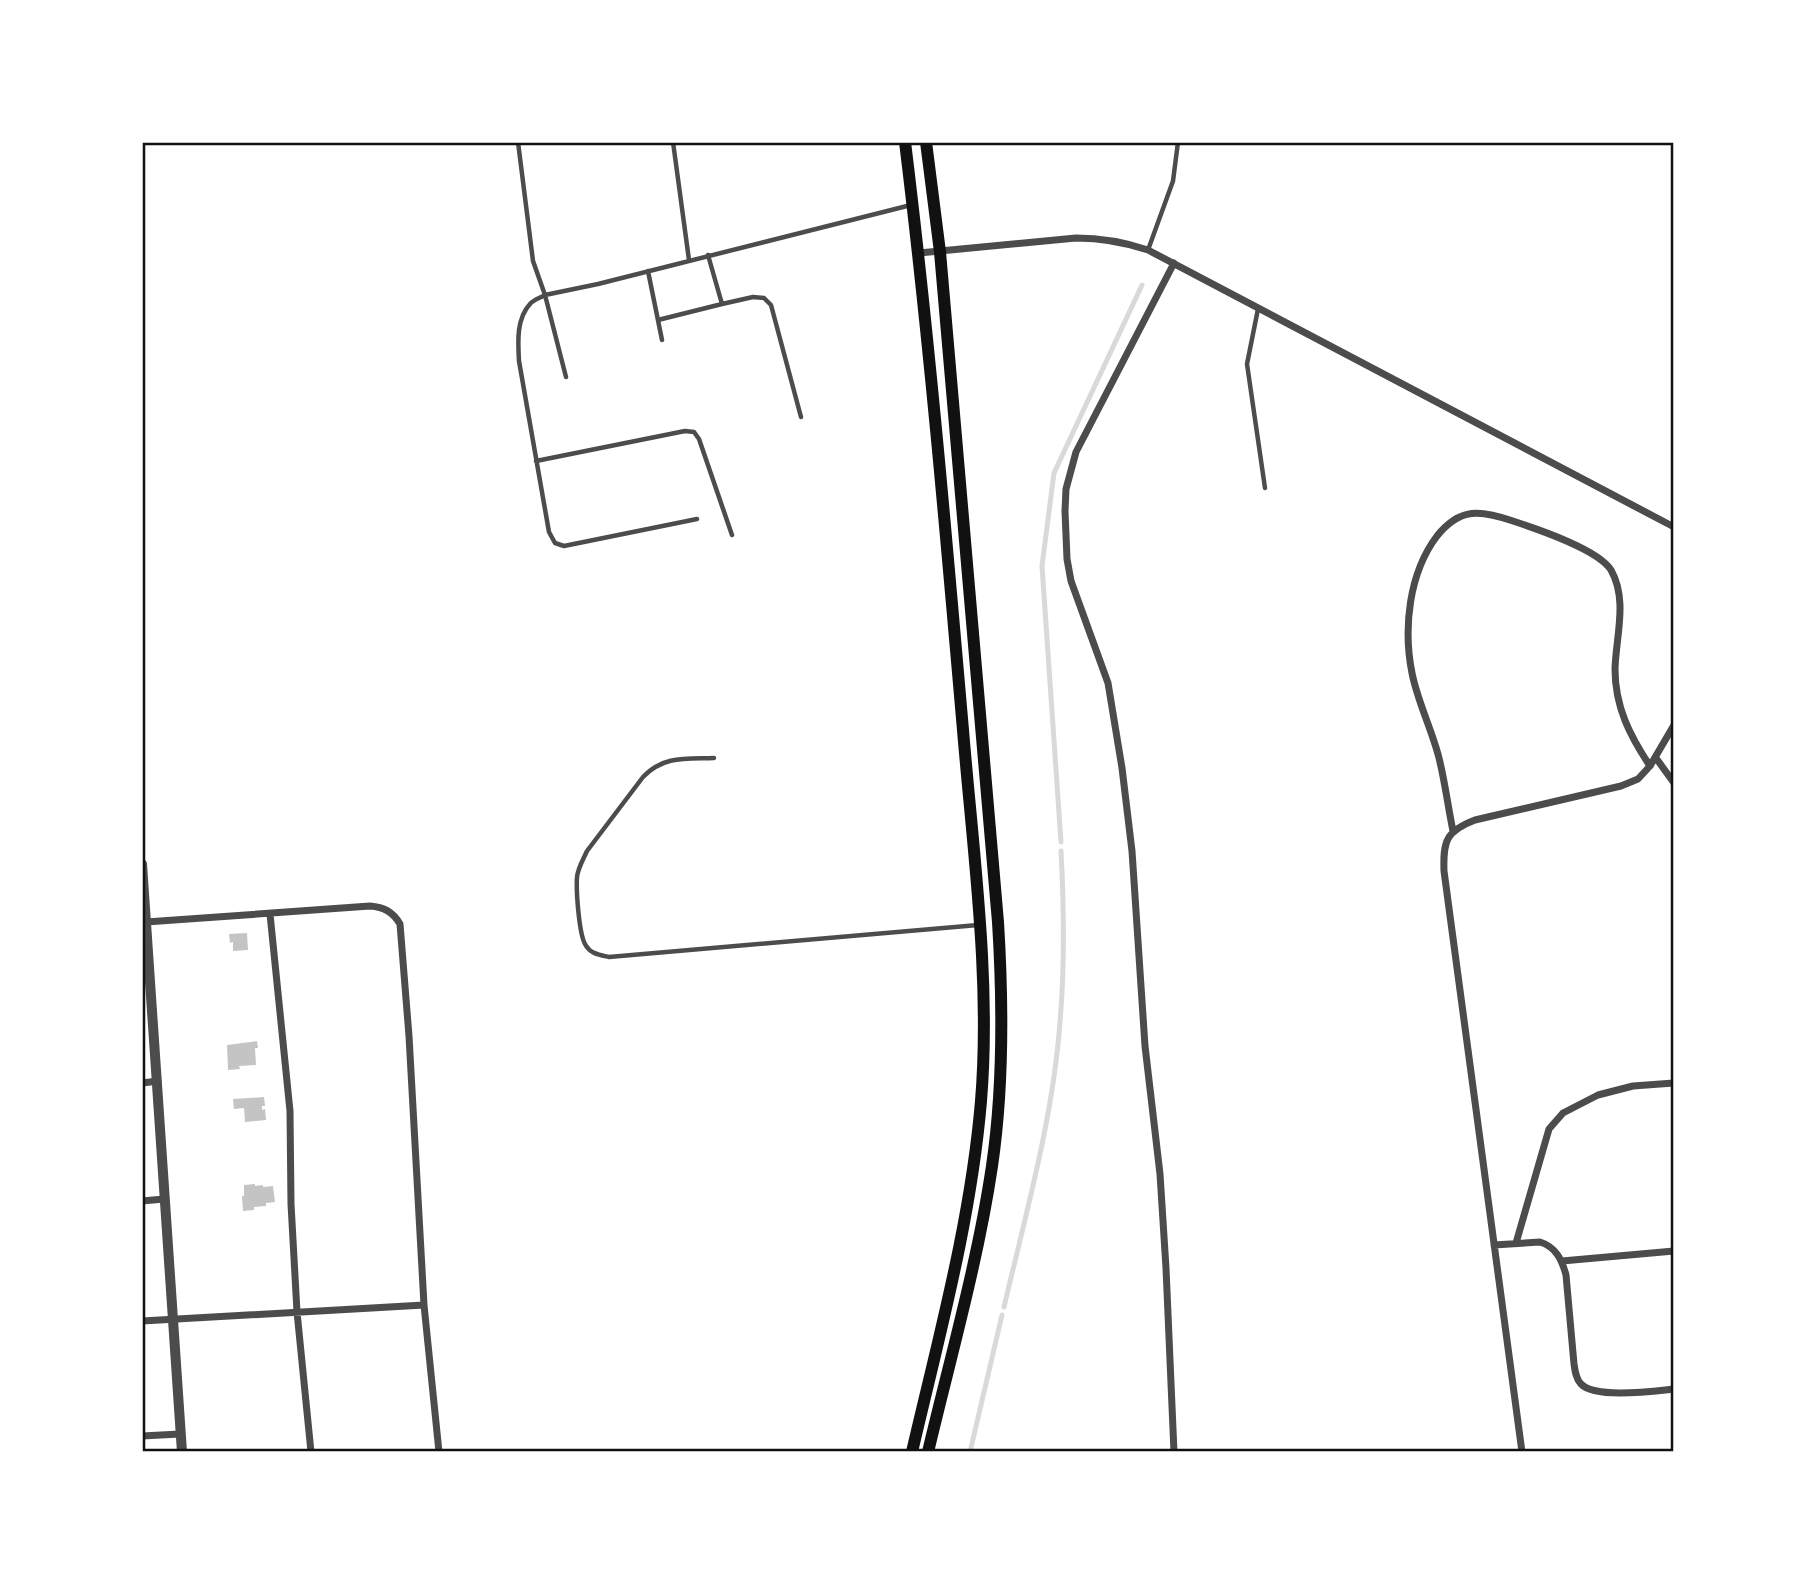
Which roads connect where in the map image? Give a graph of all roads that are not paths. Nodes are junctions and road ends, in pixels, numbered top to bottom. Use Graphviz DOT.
graph roads {
  1 [pos="518,142"];
  2 [pos="673,142"];
  3 [pos="905,142"];
  4 [pos="926,142"];
  5 [pos="1178,142"];
  6 [pos="912,205"];
  7 [pos="1148,250"];
  8 [pos="940,252"];
  9 [pos="919,253"];
  10 [pos="708,255"];
  11 [pos="689,260"];
  12 [pos="1174,263"];
  13 [pos="648,271"];
  14 [pos="545,295"];
  15 [pos="722,304"];
  16 [pos="1258,308"];
  17 [pos="658,320"];
  18 [pos="662,340"];
  19 [pos="566,377"];
  20 [pos="800,416"];
  21 [pos="536,461"];
  22 [pos="1265,488"];
  23 [pos="697,519"];
  24 [pos="1674,527"];
  25 [pos="732,535"];
  26 [pos="1674,725"];
  27 [pos="714,758"];
  28 [pos="1656,758"];
  29 [pos="1650,766"];
  30 [pos="1674,783"];
  31 [pos="1453,831"];
  32 [pos="142,864"];
  33 [pos="270,914"];
  34 [pos="146,922"];
  35 [pos="979,925"];
  36 [pos="158,1082"];
  37 [pos="142,1083"];
  38 [pos="1674,1083"];
  39 [pos="164,1199"];
  40 [pos="142,1201"];
  41 [pos="1516,1243"];
  42 [pos="1494,1244"];
  43 [pos="1674,1251"];
  44 [pos="1562,1261"];
  45 [pos="424,1304"];
  46 [pos="297,1312"];
  47 [pos="172,1318"];
  48 [pos="142,1321"];
  49 [pos="1674,1389"];
  50 [pos="180,1434"];
  51 [pos="142,1436"];
  52 [pos="182,1452"];
  53 [pos="311,1452"];
  54 [pos="439,1452"];
  55 [pos="912,1452"];
  56 [pos="928,1452"];
  57 [pos="1174,1452"];
  58 [pos="1522,1452"];
  1 -- 14 [label="lane"];
  2 -- 11 [label="lane"];
  3 -- 6 [label="main road"];
  4 -- 8 [label="main road"];
  5 -- 7 [label="lane"];
  6 -- 9 [label="main road"];
  6 -- 10 [label="lane"];
  7 -- 8 [label="street"];
  7 -- 12 [label="street"];
  8 -- 9 [label="street"];
  8 -- 56 [label="main road"];
  9 -- 35 [label="main road"];
  10 -- 11 [label="lane"];
  10 -- 15 [label="lane"];
  11 -- 13 [label="lane"];
  12 -- 16 [label="street"];
  12 -- 57 [label="street"];
  13 -- 14 [label="lane"];
  13 -- 17 [label="lane"];
  14 -- 19 [label="lane"];
  14 -- 21 [label="lane"];
  15 -- 17 [label="lane"];
  15 -- 20 [label="lane"];
  16 -- 22 [label="lane"];
  16 -- 24 [label="street"];
  17 -- 18 [label="lane"];
  21 -- 23 [label="lane"];
  21 -- 25 [label="lane"];
  26 -- 28 [label="street"];
  27 -- 35 [label="lane"];
  28 -- 29 [label="street"];
  28 -- 30 [label="street"];
  29 -- 31 [label="street"];
  29 -- 31 [label="street"];
  31 -- 42 [label="street"];
  32 -- 34 [label="street"];
  33 -- 34 [label="street"];
  33 -- 45 [label="street"];
  33 -- 46 [label="street"];
  34 -- 36 [label="street"];
  35 -- 55 [label="main road"];
  36 -- 37 [label="street"];
  36 -- 39 [label="street"];
  38 -- 41 [label="street"];
  39 -- 40 [label="street"];
  39 -- 47 [label="street"];
  41 -- 42 [label="street"];
  41 -- 44 [label="street"];
  42 -- 58 [label="street"];
  43 -- 44 [label="street"];
  44 -- 49 [label="street"];
  45 -- 46 [label="street"];
  45 -- 54 [label="street"];
  46 -- 47 [label="street"];
  46 -- 53 [label="street"];
  47 -- 48 [label="street"];
  47 -- 50 [label="street"];
  50 -- 51 [label="street"];
  50 -- 52 [label="street"];
}
